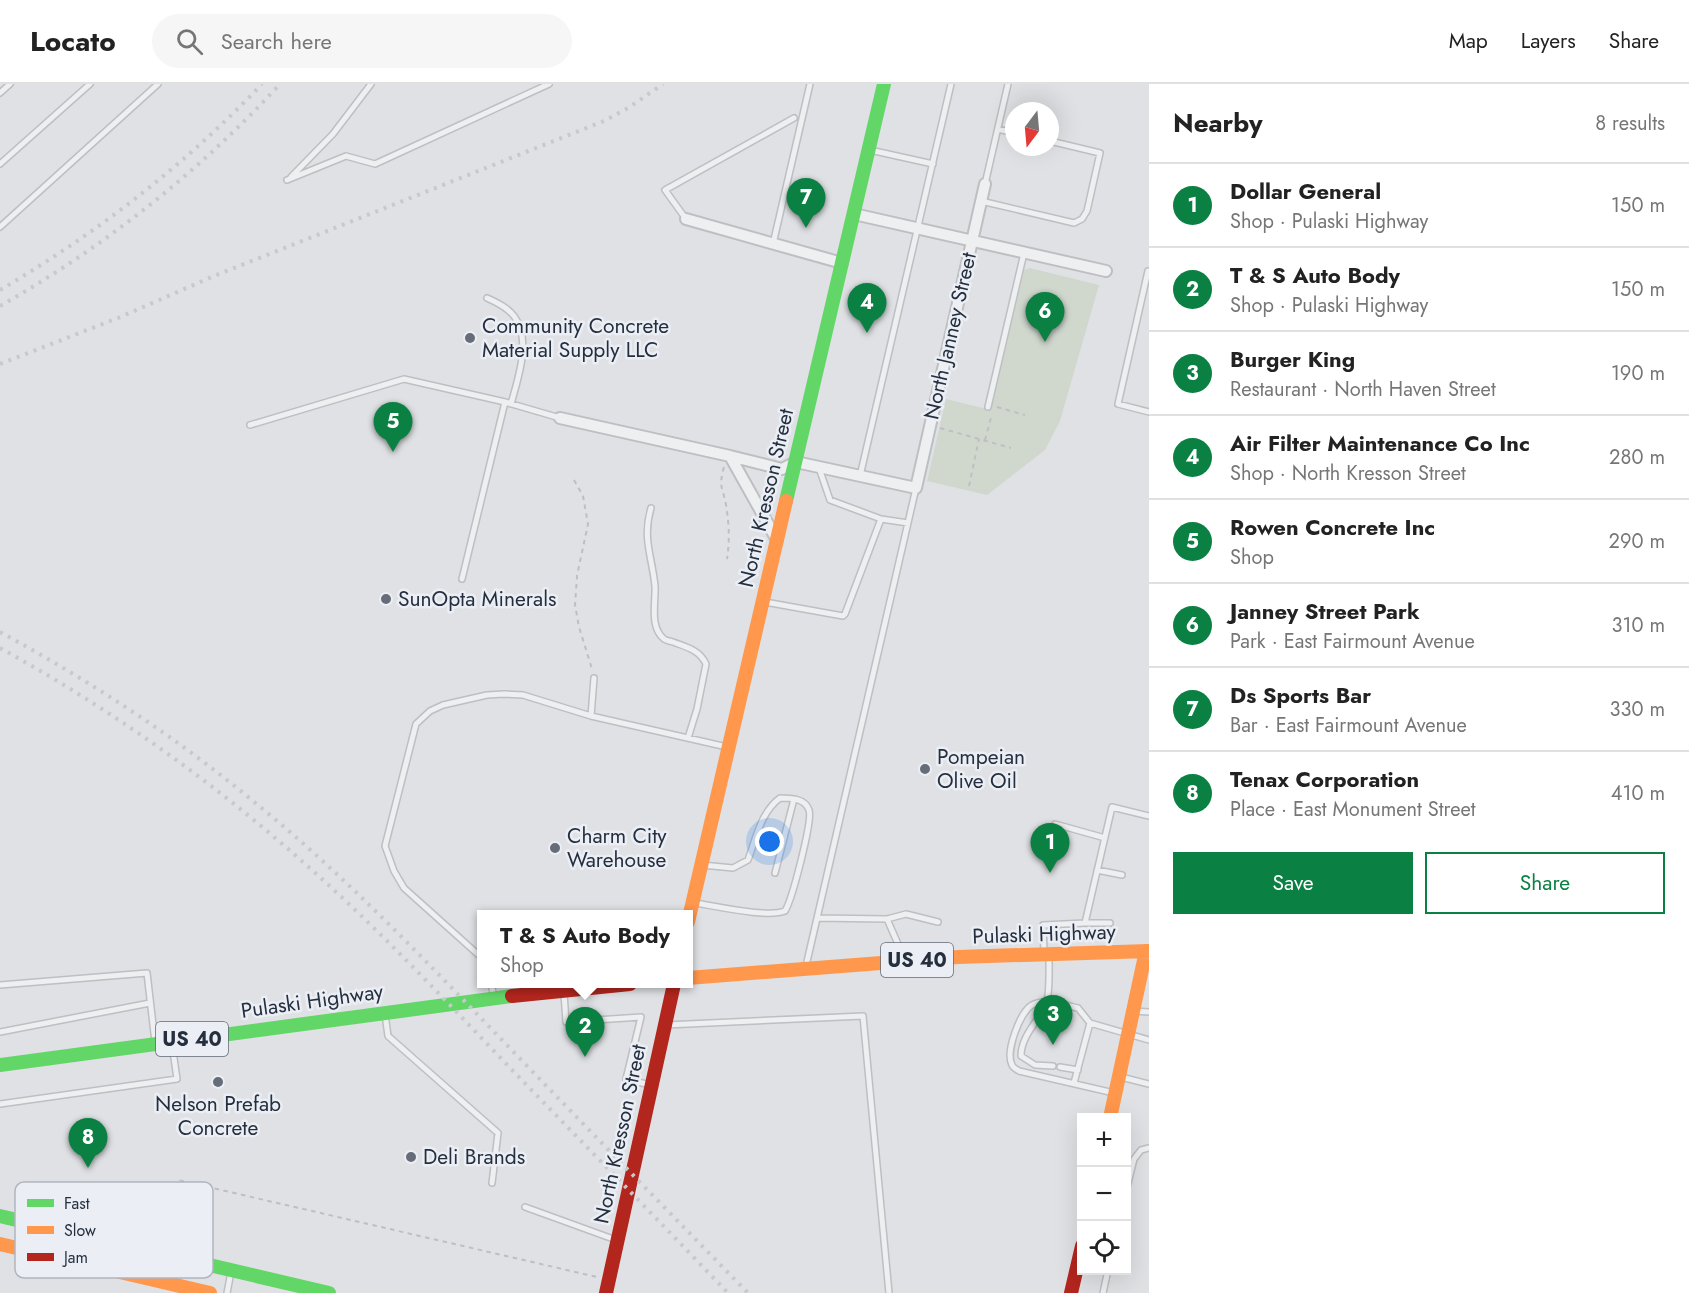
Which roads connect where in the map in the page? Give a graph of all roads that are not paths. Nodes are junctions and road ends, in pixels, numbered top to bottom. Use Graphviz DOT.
graph roads {
  1 [pos="10,84"];
  2 [pos="90,84"];
  3 [pos="158,84"];
  4 [pos="371,84"];
  5 [pos="549,84"];
  6 [pos="810,84"];
  7 [pos="884,84"];
  8 [pos="951,84"];
  9 [pos="1008,84"];
  10 [pos="0,93"];
  11 [pos="794,118"];
  12 [pos="998,129"];
  13 [pos="1005,130"];
  14 [pos="1059,143"];
  15 [pos="868,150"];
  16 [pos="0,164"];
  17 [pos="933,164"];
  18 [pos="985,183"];
  19 [pos="981,201"];
  20 [pos="854,214"];
  21 [pos="686,219"];
  22 [pos="0,227"];
  23 [pos="918,228"];
  24 [pos="972,240"];
  25 [pos="773,244"];
  26 [pos="1023,253"];
  27 [pos="842,263"];
  28 [pos="1149,269"];
  29 [pos="1106,271"];
  30 [pos="487,298"];
  31 [pos="508,403"];
  32 [pos="988,407"];
  33 [pos="1149,412"];
  34 [pos="560,418"];
  35 [pos="250,426"];
  36 [pos="730,456"];
  37 [pos="796,462"];
  38 [pos="819,467"];
  39 [pos="860,476"];
  40 [pos="916,488"];
  41 [pos="651,508"];
  42 [pos="881,519"];
  43 [pos="908,523"];
  44 [pos="777,540"];
  45 [pos="462,579"];
  46 [pos="763,602"];
  47 [pos="594,678"];
  48 [pos="591,716"];
  49 [pos="688,738"];
  50 [pos="729,748"];
  51 [pos="794,799"];
  52 [pos="1149,816"];
  53 [pos="1054,824"];
  54 [pos="1105,838"];
  55 [pos="702,865"];
  56 [pos="1098,870"];
  57 [pos="775,873"];
  58 [pos="1122,875"];
  59 [pos="693,903"];
  60 [pos="691,910"];
  61 [pos="817,918"];
  62 [pos="887,919"];
  63 [pos="938,922"];
  64 [pos="1085,923"];
  65 [pos="1110,923"];
  66 [pos="1148,947"];
  67 [pos="477,954"];
  68 [pos="1046,955"];
  69 [pos="902,961"];
  70 [pos="805,969"];
  71 [pos="693,978"];
  72 [pos="0,985"];
  73 [pos="492,988"];
  74 [pos="592,988"];
  75 [pos="673,988"];
  76 [pos="564,991"];
  77 [pos="494,998"];
  78 [pos="1047,1002"];
  79 [pos="150,1003"];
  80 [pos="1133,1011"];
  81 [pos="1149,1012"];
  82 [pos="384,1013"];
  83 [pos="1090,1023"];
  84 [pos="665,1025"];
  85 [pos="0,1032"];
  86 [pos="1128,1034"];
  87 [pos="1149,1040"];
  88 [pos="171,1041"];
  89 [pos="155,1044"];
  90 [pos="0,1065"];
  91 [pos="1053,1066"];
  92 [pos="1060,1067"];
  93 [pos="1077,1071"];
  94 [pos="1119,1077"];
  95 [pos="1074,1083"];
  96 [pos="1149,1084"];
  97 [pos="651,1086"];
  98 [pos="1115,1094"];
  99 [pos="0,1104"];
  100 [pos="1111,1113"];
  101 [pos="1149,1148"];
  102 [pos="1131,1172"];
  103 [pos="492,1183"];
  104 [pos="525,1207"];
  105 [pos="0,1216"];
  106 [pos="15,1219"];
  107 [pos="618,1241"];
  108 [pos="0,1244"];
  109 [pos="15,1247"];
  110 [pos="213,1266"];
  111 [pos="1077,1267"];
  112 [pos="232,1270"];
  113 [pos="1107,1275"];
  114 [pos="146,1278"];
  115 [pos="607,1287"];
  116 [pos="210,1293"];
  117 [pos="227,1293"];
  118 [pos="329,1293"];
  119 [pos="889,1293"];
  120 [pos="1071,1293"];
  121 [pos="1103,1293"];
  1 -- 10 [label="lane"];
  2 -- 16 [label="lane"];
  3 -- 22 [label="lane"];
  4 -- 5 [label="lane"];
  6 -- 25 [label="lane"];
  7 -- 15 [label="main road, North Kresson Street"];
  8 -- 17 [label="lane"];
  9 -- 12 [label="lane"];
  11 -- 21 [label="lane"];
  12 -- 13 [label="lane"];
  12 -- 18 [label="lane"];
  14 -- 19 [label="lane"];
  15 -- 17 [label="lane"];
  15 -- 20 [label="main road, North Kresson Street"];
  17 -- 23 [label="lane"];
  18 -- 19 [label="street, North Janney Street"];
  19 -- 24 [label="street, North Janney Street"];
  20 -- 23 [label="street"];
  20 -- 27 [label="main road, North Kresson Street"];
  21 -- 25 [label="street"];
  23 -- 24 [label="street"];
  23 -- 39 [label="lane"];
  24 -- 26 [label="street"];
  24 -- 40 [label="street, North Janney Street"];
  25 -- 27 [label="street"];
  26 -- 29 [label="street"];
  26 -- 32 [label="lane"];
  27 -- 37 [label="main road, North Kresson Street"];
  28 -- 33 [label="lane"];
  30 -- 31 [label="lane"];
  31 -- 34 [label="lane"];
  31 -- 35 [label="lane"];
  31 -- 45 [label="lane"];
  34 -- 36 [label="street"];
  36 -- 37 [label="street"];
  36 -- 44 [label="street"];
  37 -- 38 [label="street"];
  37 -- 44 [label="main road, North Kresson Street"];
  38 -- 39 [label="street"];
  38 -- 42 [label="lane"];
  39 -- 40 [label="street"];
  40 -- 43 [label="lane"];
  41 -- 49 [label="lane"];
  42 -- 43 [label="lane"];
  42 -- 46 [label="lane"];
  43 -- 61 [label="lane"];
  44 -- 46 [label="main road, North Kresson Street"];
  46 -- 50 [label="main road, North Kresson Street"];
  47 -- 48 [label="lane"];
  48 -- 49 [label="lane"];
  48 -- 67 [label="lane"];
  49 -- 50 [label="lane"];
  50 -- 55 [label="main road, North Kresson Street"];
  51 -- 55 [label="lane"];
  51 -- 57 [label="lane"];
  51 -- 59 [label="lane"];
  52 -- 54 [label="lane"];
  53 -- 54 [label="lane"];
  54 -- 56 [label="lane"];
  55 -- 59 [label="main road, North Kresson Street"];
  56 -- 58 [label="lane"];
  56 -- 64 [label="lane"];
  59 -- 60 [label="main road, North Kresson Street"];
  61 -- 62 [label="lane"];
  61 -- 70 [label="lane"];
  62 -- 63 [label="lane"];
  62 -- 69 [label="lane"];
  64 -- 65 [label="lane"];
  64 -- 68 [label="lane"];
  66 -- 68 [label="main road, Pulaski Highway / US 40"];
  66 -- 80 [label="main road"];
  68 -- 69 [label="main road, Pulaski Highway / US 40"];
  68 -- 78 [label="lane"];
  69 -- 70 [label="main road, Pulaski Highway / US 40"];
  70 -- 71 [label="main road, Pulaski Highway / US 40"];
  72 -- 79 [label="lane"];
  73 -- 77 [label="lane"];
  74 -- 76 [label="main road, Pulaski Highway / US 40"];
  75 -- 84 [label="main road, North Kresson Street"];
  76 -- 77 [label="main road, Pulaski Highway / US 40"];
  76 -- 97 [label="lane"];
  77 -- 82 [label="main road, Pulaski Highway / US 40"];
  78 -- 83 [label="lane"];
  78 -- 91 [label="lane"];
  78 -- 95 [label="lane"];
  79 -- 85 [label="lane"];
  79 -- 89 [label="lane"];
  80 -- 81 [label="lane"];
  80 -- 86 [label="main road"];
  82 -- 88 [label="main road, Pulaski Highway / US 40"];
  82 -- 103 [label="lane"];
  83 -- 86 [label="lane"];
  83 -- 93 [label="lane"];
  84 -- 97 [label="main road, North Kresson Street"];
  84 -- 119 [label="lane"];
  86 -- 87 [label="lane"];
  86 -- 94 [label="main road"];
  88 -- 89 [label="main road, Pulaski Highway / US 40"];
  88 -- 99 [label="lane"];
  89 -- 90 [label="main road, Pulaski Highway / US 40"];
  92 -- 93 [label="lane"];
  93 -- 95 [label="lane"];
  94 -- 96 [label="lane"];
  94 -- 98 [label="main road"];
  95 -- 98 [label="lane"];
  97 -- 107 [label="main road, North Kresson Street"];
  98 -- 100 [label="main road"];
  101 -- 102 [label="lane"];
  104 -- 107 [label="lane"];
  105 -- 106 [label="main road"];
  107 -- 115 [label="main road, North Kresson Street"];
  108 -- 109 [label="main road"];
  110 -- 112 [label="main road"];
  111 -- 120 [label="main road"];
  112 -- 117 [label="lane"];
  112 -- 118 [label="main road"];
  113 -- 121 [label="lane"];
  114 -- 116 [label="main road"];
}
